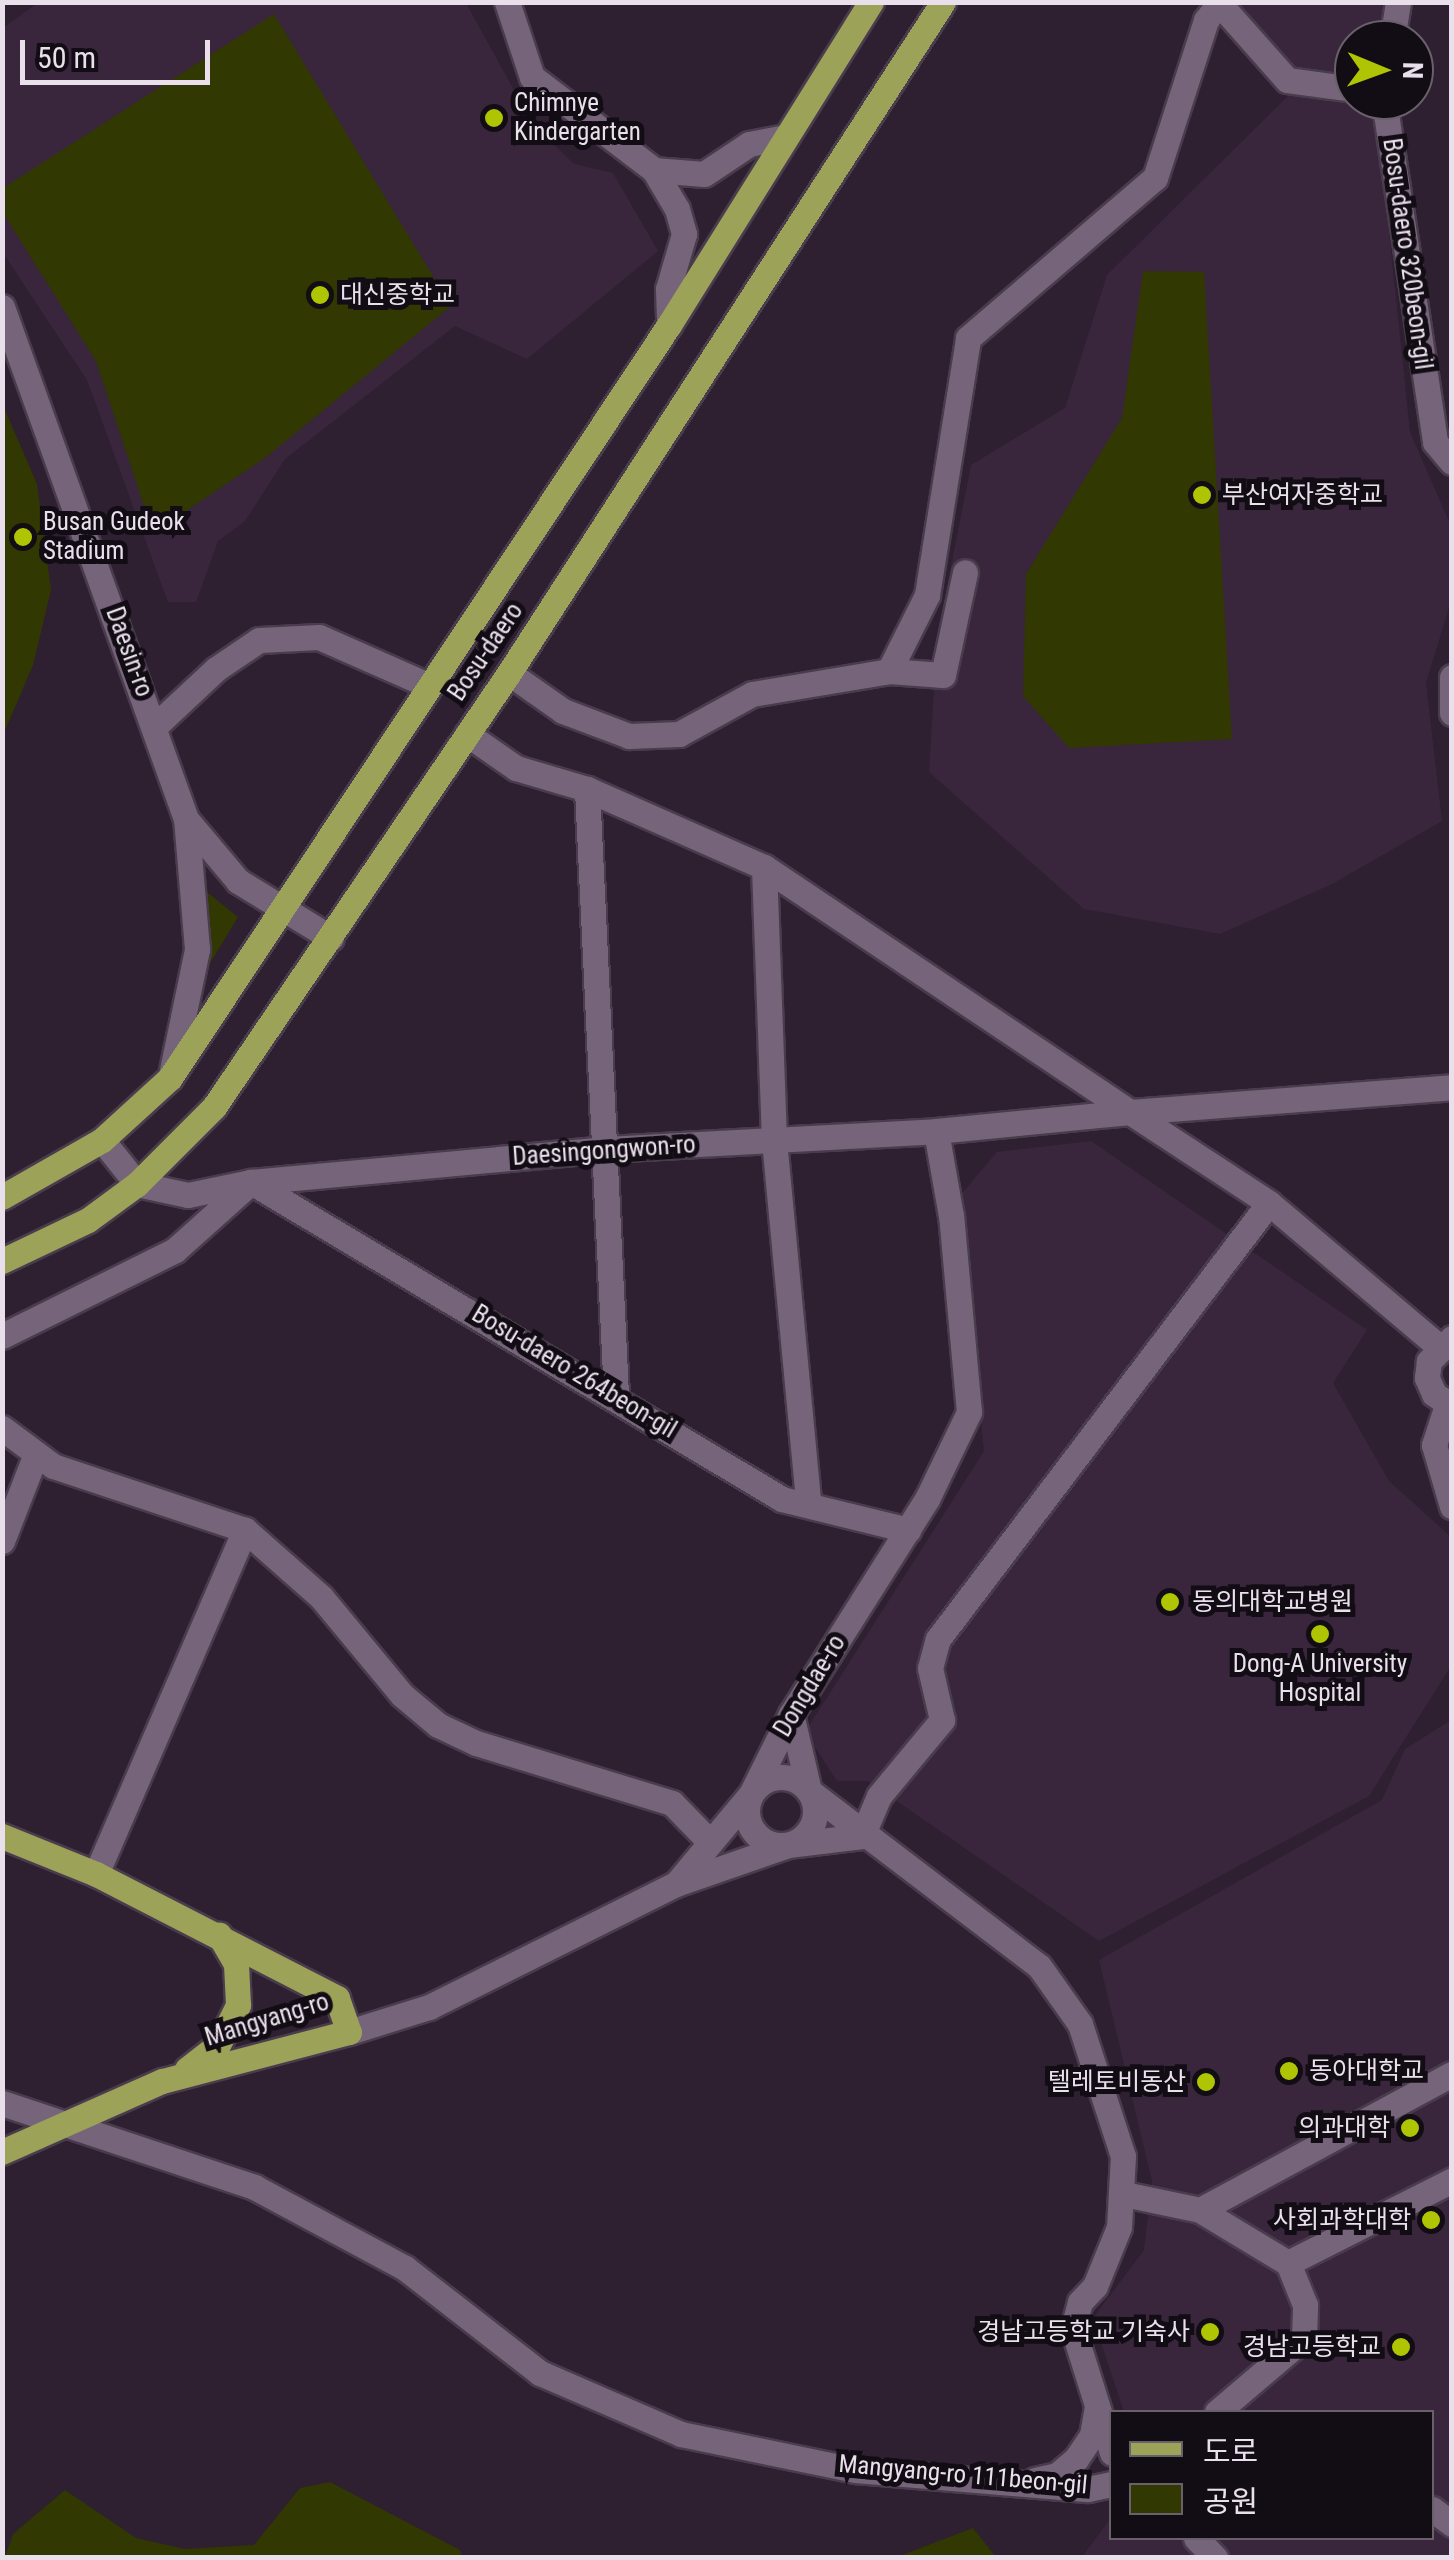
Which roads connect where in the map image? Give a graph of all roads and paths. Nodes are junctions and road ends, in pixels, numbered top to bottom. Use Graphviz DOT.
graph roads {
  1 [pos="507,2"];
  2 [pos="871,2"];
  3 [pos="943,2"];
  4 [pos="1218,3"];
  5 [pos="1334,86"];
  6 [pos="1387,120"];
  7 [pos="781,138"];
  8 [pos="654,170"];
  9 [pos="2,307"];
  10 [pos="669,325"];
  11 [pos="1452,462"];
  12 [pos="965,572"];
  13 [pos="888,671"];
  14 [pos="509,673"];
  15 [pos="1452,677"];
  16 [pos="430,686"];
  17 [pos="1452,714"];
  18 [pos="155,726"];
  19 [pos="466,734"];
  20 [pos="587,789"];
  21 [pos="186,818"];
  22 [pos="764,866"];
  23 [pos="282,910"];
  24 [pos="331,938"];
  25 [pos="170,1078"];
  26 [pos="1452,1087"];
  27 [pos="1130,1112"];
  28 [pos="936,1131"];
  29 [pos="102,1140"];
  30 [pos="774,1140"];
  31 [pos="606,1150"];
  32 [pos="252,1182"];
  33 [pos="138,1184"];
  34 [pos="2,1197"];
  35 [pos="1269,1203"];
  36 [pos="2,1261"];
  37 [pos="2,1336"];
  38 [pos="1445,1342"];
  39 [pos="616,1396"];
  40 [pos="1450,1405"];
  41 [pos="2,1428"];
  42 [pos="36,1454"];
  43 [pos="808,1500"];
  44 [pos="1452,1506"];
  45 [pos="245,1530"];
  46 [pos="908,1530"];
  47 [pos="2,1541"];
  48 [pos="791,1714"];
  49 [pos="809,1790"];
  50 [pos="751,1794"];
  51 [pos="2,1836"];
  52 [pos="862,1836"];
  53 [pos="710,1842"];
  54 [pos="788,1845"];
  55 [pos="96,1874"];
  56 [pos="676,1884"];
  57 [pos="219,1934"];
  58 [pos="348,2032"];
  59 [pos="1452,2074"];
  60 [pos="162,2081"];
  61 [pos="2,2103"];
  62 [pos="56,2125"];
  63 [pos="2,2152"];
  64 [pos="1452,2180"];
  65 [pos="1124,2194"];
  66 [pos="1200,2210"];
  67 [pos="1288,2263"];
  68 [pos="1097,2407"];
  69 [pos="1218,2410"];
  70 [pos="1109,2444"];
  71 [pos="1019,2484"];
  72 [pos="1109,2485"];
  73 [pos="1198,2540"];
  74 [pos="1216,2558"];
  1 -- 8 [label="street"];
  2 -- 7 [label="main road, Bosu-daero"];
  3 -- 14 [label="main road, Bosu-daero"];
  4 -- 5 [label="street"];
  4 -- 13 [label="street"];
  6 -- 11 [label="street, Bosu-daero 320beon-gil"];
  7 -- 8 [label="street"];
  7 -- 10 [label="main road, Bosu-daero"];
  8 -- 10 [label="street"];
  9 -- 18 [label="street, Daesin-ro"];
  10 -- 16 [label="main road, Bosu-daero"];
  12 -- 13 [label="street"];
  13 -- 14 [label="street"];
  14 -- 19 [label="main road, Bosu-daero"];
  15 -- 17 [label="street"];
  16 -- 18 [label="street, Bosu-daero"];
  16 -- 23 [label="main road, Bosu-daero"];
  18 -- 21 [label="street, Daesin-ro"];
  19 -- 20 [label="street"];
  19 -- 24 [label="main road, Bosu-daero"];
  20 -- 22 [label="street"];
  20 -- 31 [label="street"];
  21 -- 23 [label="street, Daesin-ro"];
  21 -- 25 [label="street"];
  22 -- 27 [label="street"];
  22 -- 30 [label="street"];
  23 -- 24 [label="street, Daesin-ro"];
  23 -- 25 [label="main road, Bosu-daero"];
  24 -- 33 [label="main road, Bosu-daero"];
  25 -- 29 [label="main road, Bosu-daero"];
  26 -- 27 [label="street, Daesingongwon-ro"];
  27 -- 28 [label="street, Daesingongwon-ro"];
  27 -- 35 [label="street"];
  28 -- 30 [label="street, Daesingongwon-ro"];
  28 -- 46 [label="street, Dongdae-ro"];
  29 -- 33 [label="street"];
  29 -- 34 [label="main road, Bosu-daero"];
  30 -- 31 [label="street, Daesingongwon-ro"];
  30 -- 43 [label="street"];
  31 -- 32 [label="street, Daesingongwon-ro"];
  31 -- 39 [label="street"];
  32 -- 33 [label="street, Daesingongwon-ro"];
  32 -- 37 [label="street"];
  32 -- 39 [label="street, Bosu-daero 264beon-gil"];
  33 -- 36 [label="main road, Bosu-daero"];
  35 -- 38 [label="street"];
  35 -- 52 [label="street"];
  38 -- 40 [label="street"];
  39 -- 43 [label="street, Bosu-daero 264beon-gil"];
  40 -- 44 [label="street"];
  41 -- 42 [label="street"];
  42 -- 45 [label="street"];
  42 -- 47 [label="street"];
  43 -- 46 [label="street, Bosu-daero 264beon-gil"];
  45 -- 53 [label="street"];
  45 -- 55 [label="street"];
  46 -- 48 [label="street, Dongdae-ro"];
  48 -- 49 [label="street"];
  48 -- 50 [label="street, Dongdae-ro"];
  49 -- 50 [label="street"];
  49 -- 52 [label="street"];
  49 -- 54 [label="street"];
  50 -- 53 [label="street, Dongdae-ro"];
  50 -- 54 [label="street"];
  51 -- 55 [label="main road, Mangyang-ro"];
  52 -- 54 [label="street"];
  52 -- 65 [label="street"];
  53 -- 56 [label="street, Dongdae-ro"];
  54 -- 56 [label="street"];
  55 -- 57 [label="main road, Mangyang-ro"];
  56 -- 58 [label="street, Dongdae-ro"];
  57 -- 58 [label="main road, Mangyang-ro"];
  57 -- 60 [label="main road, Mangyang-ro"];
  58 -- 60 [label="main road, Mangyang-ro"];
  59 -- 66 [label="street"];
  60 -- 62 [label="main road, Mangyang-ro"];
  61 -- 62 [label="street, Mangyang-ro 111beon-gil"];
  62 -- 63 [label="main road, Mangyang-ro"];
  62 -- 71 [label="street, Mangyang-ro 111beon-gil"];
  64 -- 67 [label="street"];
  65 -- 66 [label="street"];
  65 -- 68 [label="street"];
  66 -- 67 [label="street"];
  67 -- 69 [label="street"];
  68 -- 70 [label="street"];
  68 -- 71 [label="street"];
  71 -- 72 [label="street, Mangyang-ro 111beon-gil"];
  73 -- 74 [label="street"];
}
